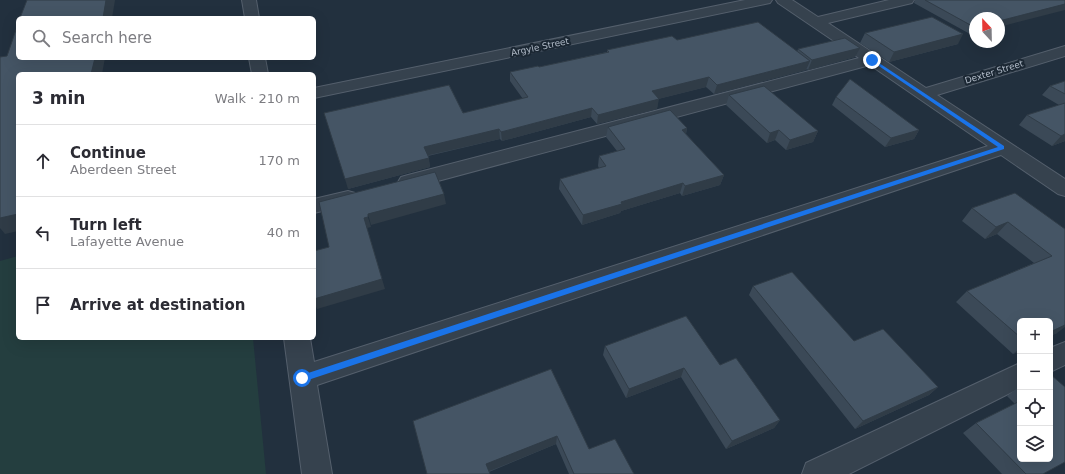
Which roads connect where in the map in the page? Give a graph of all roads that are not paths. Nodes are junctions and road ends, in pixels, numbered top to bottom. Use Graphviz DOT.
graph roads {
  1 [pos="249,0"];
  2 [pos="765,0"];
  3 [pos="783,0"];
  4 [pos="907,0"];
  5 [pos="252,16"];
  6 [pos="815,22"];
  7 [pos="1065,51"];
  8 [pos="257,60"];
  9 [pos="872,60"];
  10 [pos="260,72"];
  11 [pos="316,93"];
  12 [pos="923,94"];
  13 [pos="1002,148"];
  14 [pos="390,186"];
  15 [pos="1064,188"];
  16 [pos="368,192"];
  17 [pos="316,205"];
  18 [pos="297,340"];
  19 [pos="1065,353"];
  20 [pos="1053,359"];
  21 [pos="1017,376"];
  22 [pos="302,378"];
  23 [pos="317,474"];
  24 [pos="817,474"];
  1 -- 5 [label="street"];
  2 -- 11 [label="street, Argyle Street"];
  3 -- 6 [label="street"];
  4 -- 6 [label="street"];
  6 -- 9 [label="street"];
  7 -- 12 [label="street, Dexter Street"];
  8 -- 10 [label="street"];
  9 -- 12 [label="street"];
  9 -- 14 [label="street"];
  12 -- 13 [label="street"];
  13 -- 15 [label="street"];
  13 -- 22 [label="street"];
  16 -- 17 [label="street"];
  18 -- 22 [label="street"];
  19 -- 20 [label="street"];
  21 -- 24 [label="street"];
  22 -- 23 [label="street"];
}
